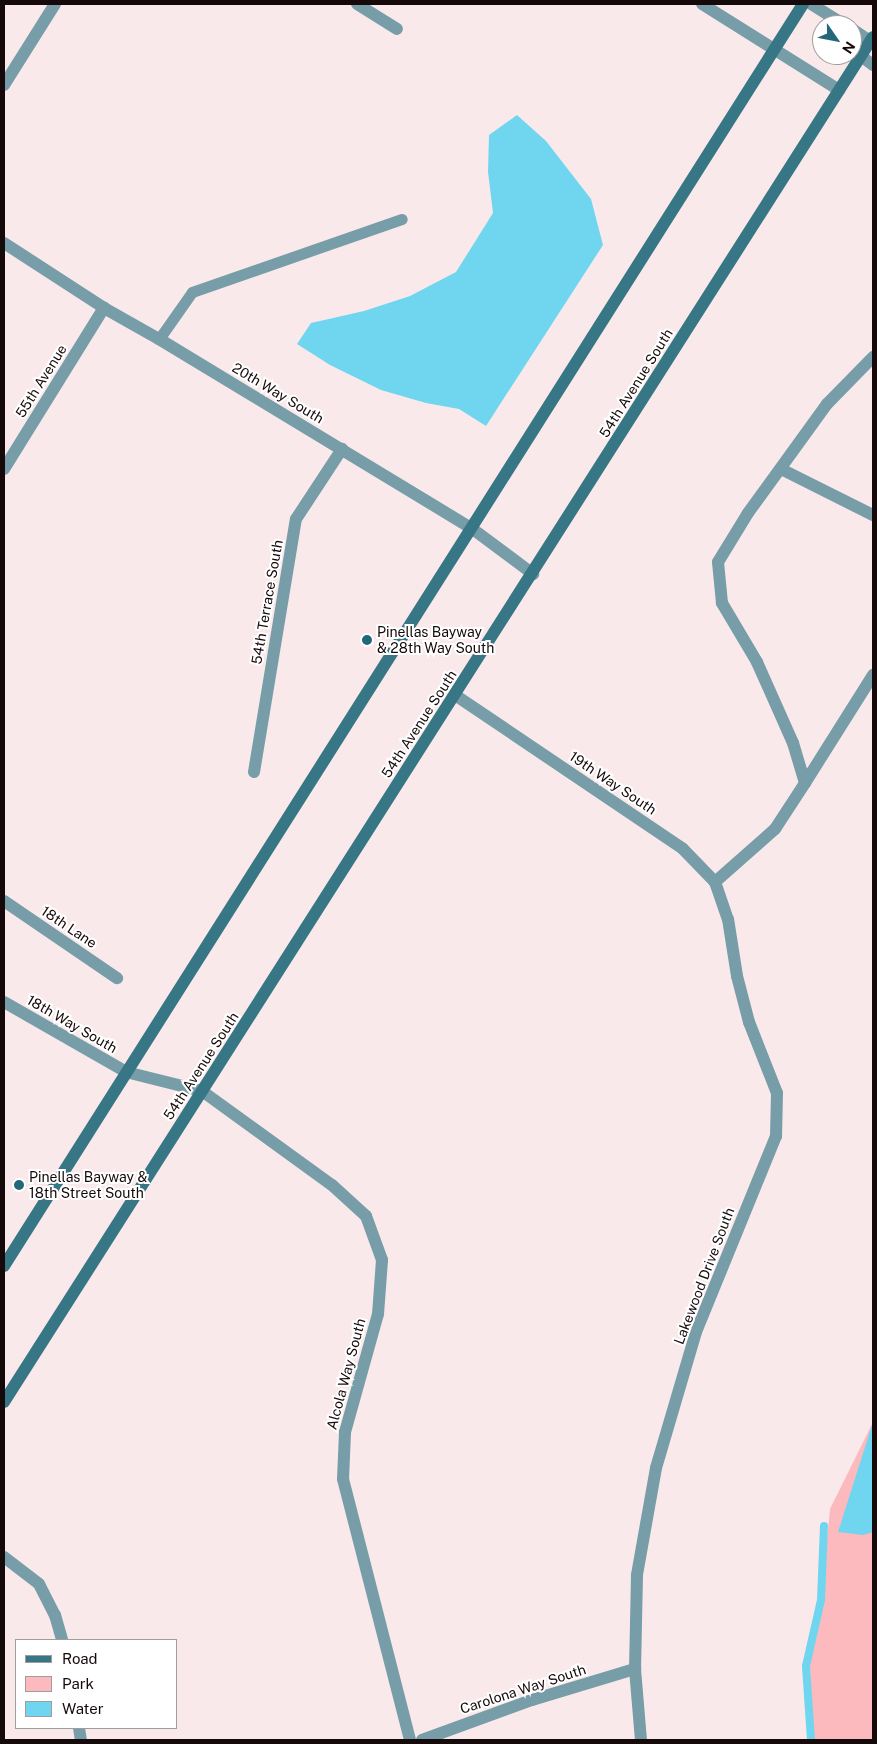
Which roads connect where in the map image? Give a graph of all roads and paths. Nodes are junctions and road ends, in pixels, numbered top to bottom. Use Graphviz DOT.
graph roads {
  1 [pos="55,4"];
  2 [pos="358,4"];
  3 [pos="702,4"];
  4 [pos="803,4"];
  5 [pos="811,4"];
  6 [pos="829,15"];
  7 [pos="396,29"];
  8 [pos="872,39"];
  9 [pos="774,49"];
  10 [pos="862,54"];
  11 [pos="862,57"];
  12 [pos="855,65"];
  13 [pos="873,65"];
  14 [pos="4,85"];
  15 [pos="839,90"];
  16 [pos="402,219"];
  17 [pos="4,243"];
  18 [pos="104,308"];
  19 [pos="159,339"];
  20 [pos="873,357"];
  21 [pos="342,449"];
  22 [pos="4,469"];
  23 [pos="781,469"];
  24 [pos="873,515"];
  25 [pos="470,527"];
  26 [pos="533,574"];
  27 [pos="873,675"];
  28 [pos="455,695"];
  29 [pos="254,772"];
  30 [pos="805,783"];
  31 [pos="715,882"];
  32 [pos="4,901"];
  33 [pos="728,919"];
  34 [pos="117,978"];
  35 [pos="4,1002"];
  36 [pos="126,1072"];
  37 [pos="202,1091"];
  38 [pos="4,1266"];
  39 [pos="4,1402"];
  40 [pos="4,1557"];
  41 [pos="62,1639"];
  42 [pos="635,1670"];
  43 [pos="410,1740"];
  44 [pos="422,1740"];
  45 [pos="640,1740"];
  1 -- 14 [label="street"];
  2 -- 7 [label="street"];
  3 -- 9 [label="street"];
  4 -- 9 [label="main road"];
  5 -- 6 [label="street"];
  8 -- 10 [label="main road, 54th Avenue South"];
  9 -- 15 [label="street"];
  9 -- 25 [label="main road"];
  11 -- 13 [label="street"];
  12 -- 15 [label="main road, 54th Avenue South"];
  15 -- 26 [label="main road, 54th Avenue South"];
  16 -- 19 [label="lane"];
  17 -- 18 [label="street, 20th Way South"];
  18 -- 19 [label="street, 20th Way South"];
  18 -- 22 [label="street, 55th Avenue"];
  19 -- 21 [label="street, 20th Way South"];
  20 -- 23 [label="street"];
  21 -- 25 [label="street, 20th Way South"];
  21 -- 29 [label="street, 54th Terrace South"];
  23 -- 24 [label="street"];
  23 -- 30 [label="street"];
  25 -- 26 [label="street, 20th Way South"];
  25 -- 36 [label="main road"];
  26 -- 28 [label="main road, 54th Avenue South"];
  27 -- 30 [label="street"];
  28 -- 31 [label="street, 19th Way South"];
  28 -- 37 [label="main road, 54th Avenue South"];
  30 -- 31 [label="street"];
  31 -- 33 [label="street, 19th Way South"];
  32 -- 34 [label="street, 18th Lane"];
  33 -- 42 [label="street, Lakewood Drive South"];
  35 -- 36 [label="street, 18th Way South"];
  36 -- 37 [label="street, 18th Way South"];
  36 -- 38 [label="main road"];
  37 -- 39 [label="main road, 54th Avenue South"];
  37 -- 43 [label="street, Alcola Way South"];
  40 -- 41 [label="street"];
  42 -- 44 [label="street, Carolona Way South"];
  42 -- 45 [label="street, Lakewood Drive South"];
}
